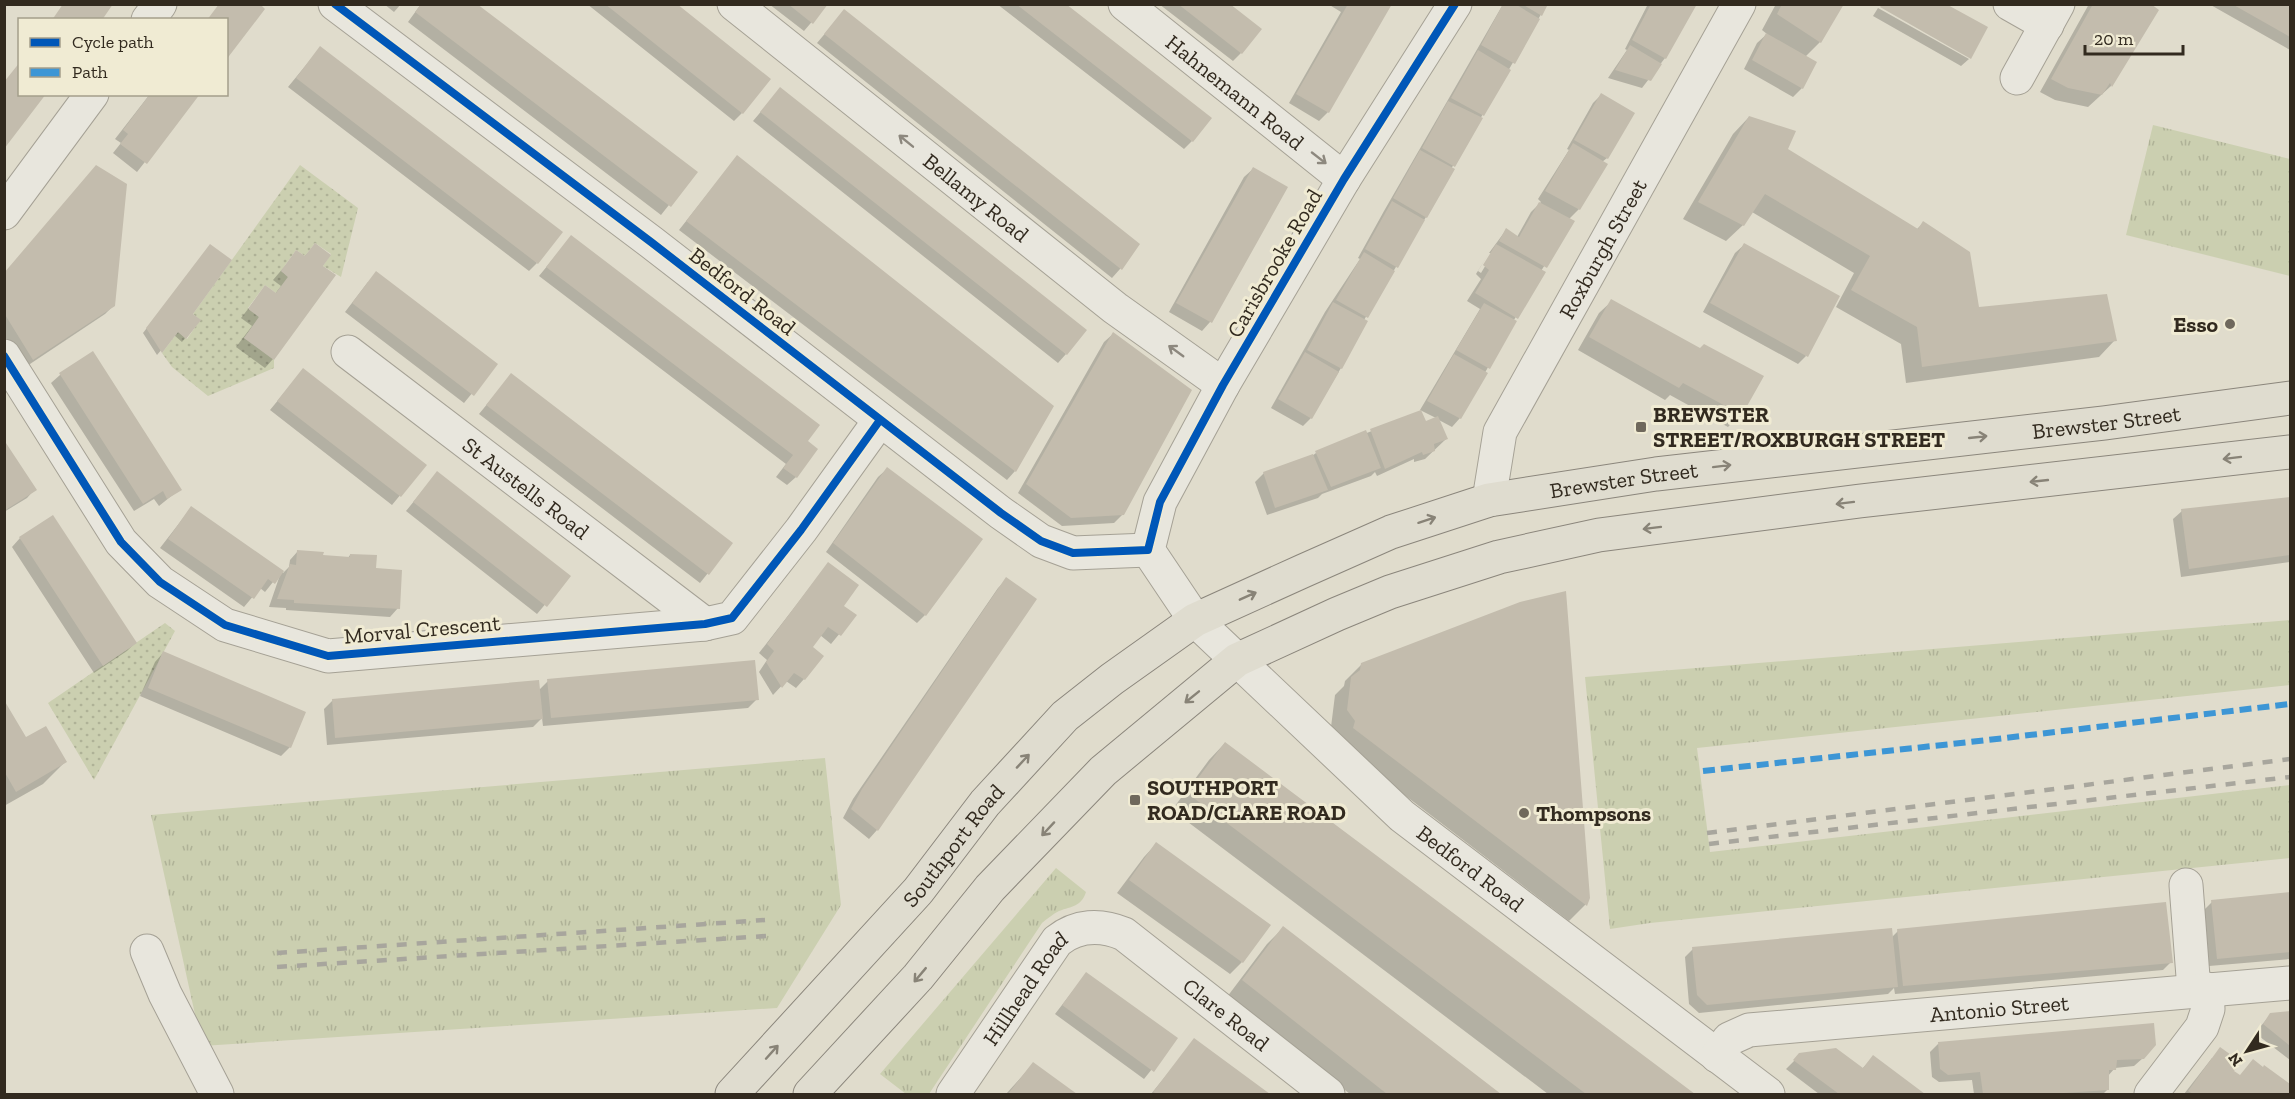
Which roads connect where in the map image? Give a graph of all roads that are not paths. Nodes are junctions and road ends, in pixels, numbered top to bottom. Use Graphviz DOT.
graph roads {
  1 [pos="159,4"];
  2 [pos="335,4"];
  3 [pos="734,4"];
  4 [pos="1125,4"];
  5 [pos="1455,4"];
  6 [pos="1739,4"];
  7 [pos="2010,4"];
  8 [pos="2052,15"];
  9 [pos="149,18"];
  10 [pos="2017,78"];
  11 [pos="92,96"];
  12 [pos="1344,179"];
  13 [pos="4,213"];
  14 [pos="348,351"];
  15 [pos="4,356"];
  16 [pos="1223,385"];
  17 [pos="2290,398"];
  18 [pos="880,420"];
  19 [pos="2290,452"];
  20 [pos="1489,500"];
  21 [pos="1148,550"];
  22 [pos="1195,620"];
  23 [pos="705,624"];
  24 [pos="1237,660"];
  25 [pos="2186,885"];
  26 [pos="1124,934"];
  27 [pos="147,951"];
  28 [pos="2290,983"];
  29 [pos="2200,989"];
  30 [pos="1717,1056"];
  31 [pos="217,1095"];
  32 [pos="732,1095"];
  33 [pos="810,1095"];
  34 [pos="953,1095"];
  35 [pos="1328,1095"];
  36 [pos="1768,1095"];
  37 [pos="2151,1095"];
  1 -- 9 [label="street"];
  2 -- 18 [label="street, Bedford Road"];
  16 -- 3 [label="street, Bellamy Road, one-way"];
  4 -- 12 [label="street, Hahnemann Road, one-way"];
  5 -- 12 [label="street, Carisbrooke Road"];
  6 -- 20 [label="street, Roxburgh Street"];
  7 -- 8 [label="street"];
  8 -- 10 [label="street"];
  11 -- 13 [label="street"];
  12 -- 16 [label="street, Carisbrooke Road"];
  14 -- 23 [label="street, St Austells Road"];
  15 -- 23 [label="street, Morval Crescent"];
  16 -- 21 [label="street, Carisbrooke Road"];
  20 -- 17 [label="main road, Brewster Street, one-way"];
  18 -- 21 [label="street, Bedford Road"];
  18 -- 23 [label="street, Morval Crescent"];
  19 -- 24 [label="main road, one-way"];
  22 -- 20 [label="main road, Brewster Street, one-way"];
  21 -- 22 [label="street"];
  22 -- 24 [label="street, Bedford Road"];
  32 -- 22 [label="main road, Southport Road, one-way"];
  24 -- 30 [label="street, Bedford Road"];
  24 -- 33 [label="main road, one-way"];
  25 -- 29 [label="street"];
  26 -- 34 [label="street, Hillhead Road"];
  26 -- 35 [label="street, Clare Road"];
  27 -- 31 [label="street"];
  28 -- 29 [label="street, Antonio Street"];
  29 -- 30 [label="street, Antonio Street"];
  29 -- 37 [label="street"];
  30 -- 36 [label="street, Bedford Road"];
}
